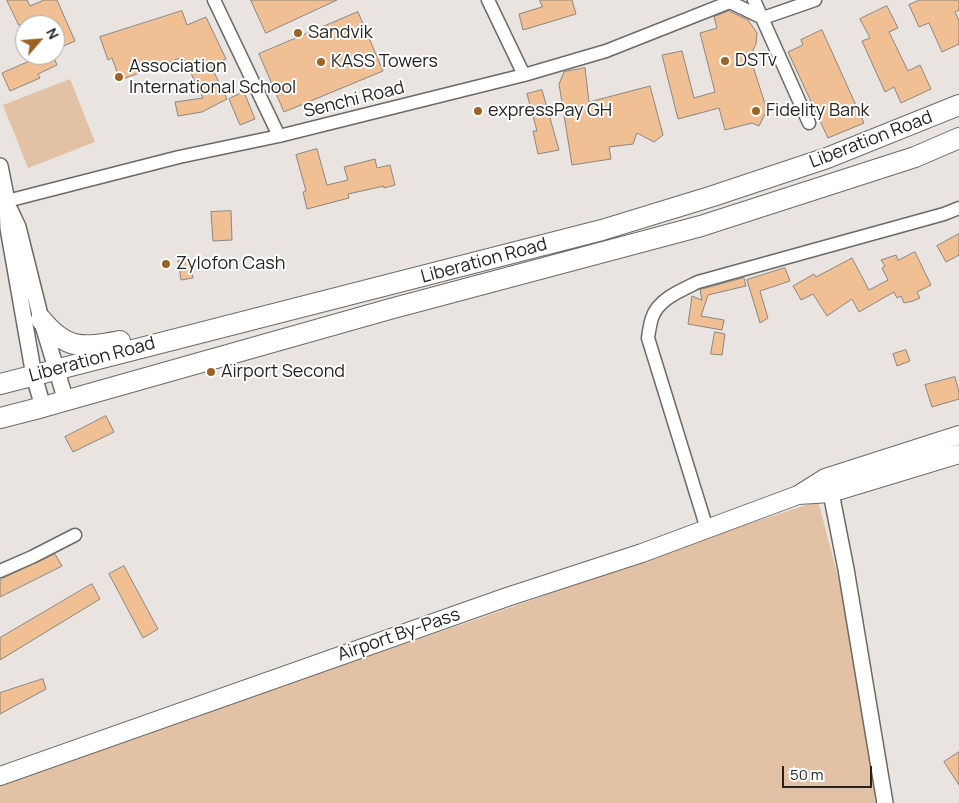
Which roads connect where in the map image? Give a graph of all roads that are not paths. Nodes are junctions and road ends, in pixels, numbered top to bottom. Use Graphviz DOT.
graph roads {
  1 [pos="214,0"];
  2 [pos="488,0"];
  3 [pos="754,0"];
  4 [pos="815,0"];
  5 [pos="763,18"];
  6 [pos="524,75"];
  7 [pos="959,105"];
  8 [pos="809,123"];
  9 [pos="279,136"];
  10 [pos="959,138"];
  11 [pos="0,166"];
  12 [pos="7,201"];
  13 [pos="959,208"];
  14 [pos="41,318"];
  15 [pos="162,342"];
  16 [pos="56,369"];
  17 [pos="35,380"];
  18 [pos="0,384"];
  19 [pos="0,398"];
  20 [pos="66,401"];
  21 [pos="43,407"];
  22 [pos="0,418"];
  23 [pos="959,435"];
  24 [pos="959,454"];
  25 [pos="828,486"];
  26 [pos="706,529"];
  27 [pos="75,535"];
  28 [pos="0,571"];
  29 [pos="0,776"];
  30 [pos="885,803"];
  1 -- 9 [label="street"];
  2 -- 6 [label="street"];
  3 -- 5 [label="street"];
  4 -- 5 [label="street"];
  5 -- 6 [label="street, Senchi Road"];
  5 -- 8 [label="street"];
  6 -- 9 [label="street, Senchi Road"];
  7 -- 15 [label="highway, Liberation Road"];
  9 -- 12 [label="street, Senchi Road"];
  10 -- 20 [label="highway, Liberation Road"];
  11 -- 12 [label="street"];
  12 -- 14 [label="street"];
  12 -- 17 [label="street"];
  13 -- 26 [label="street"];
  14 -- 15 [label="highway"];
  14 -- 16 [label="street"];
  15 -- 16 [label="highway, Liberation Road"];
  16 -- 17 [label="highway, Liberation Road"];
  16 -- 20 [label="street"];
  17 -- 18 [label="highway, Liberation Road"];
  17 -- 19 [label="highway"];
  17 -- 21 [label="street"];
  20 -- 21 [label="highway, Liberation Road"];
  21 -- 22 [label="highway, Liberation Road"];
  23 -- 25 [label="main road, Airport By-Pass"];
  24 -- 25 [label="main road, Airport By-Pass"];
  25 -- 26 [label="main road, Airport By-Pass"];
  25 -- 30 [label="street"];
  26 -- 29 [label="main road, Airport By-Pass"];
  27 -- 28 [label="street"];
}
